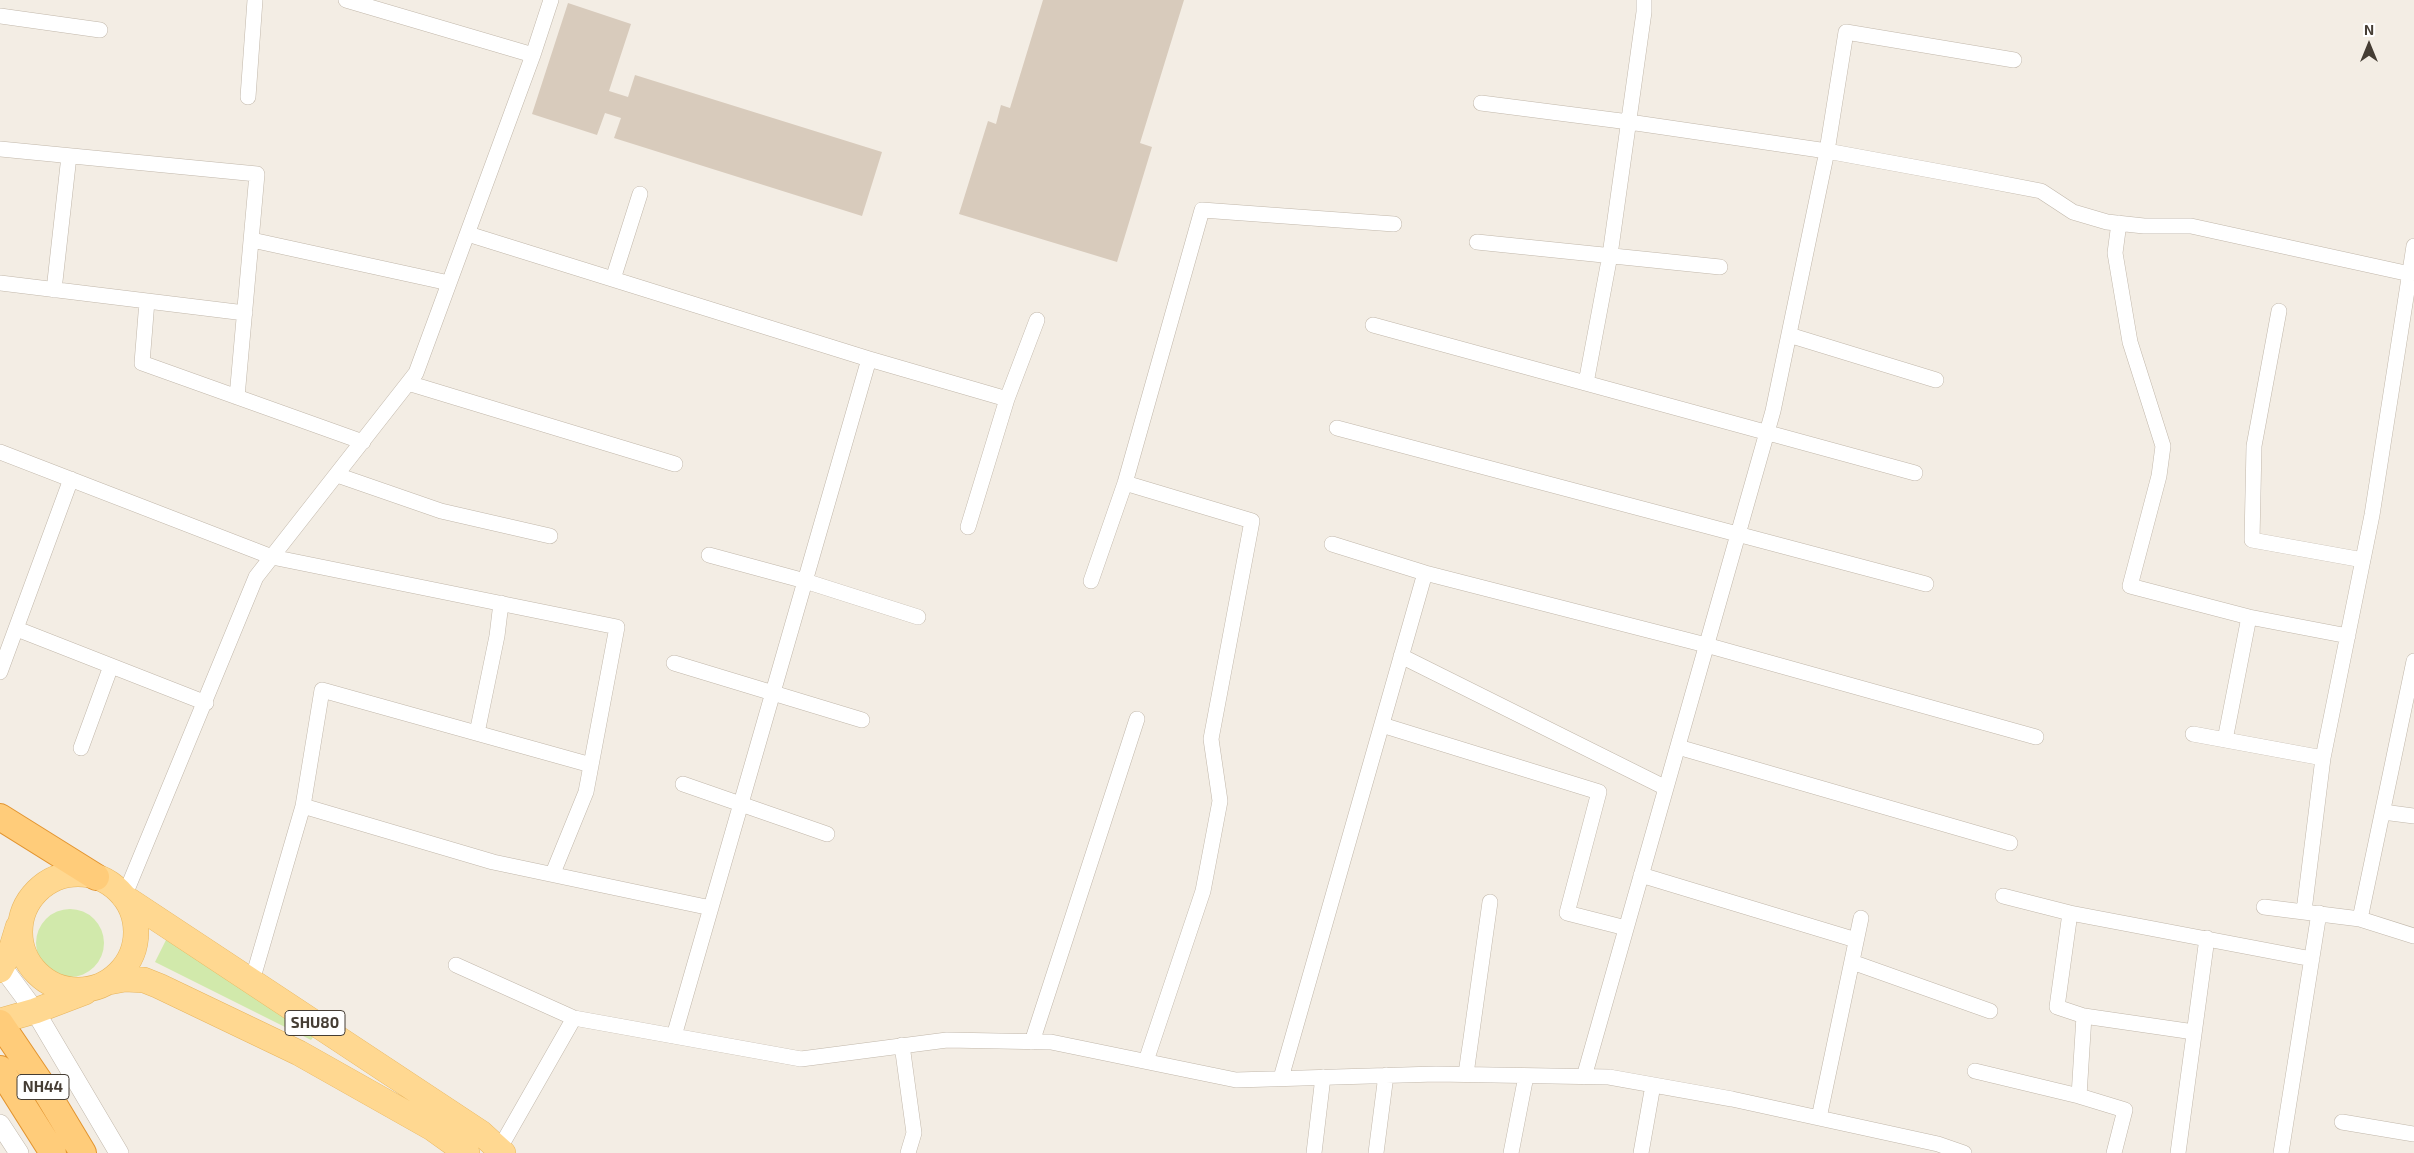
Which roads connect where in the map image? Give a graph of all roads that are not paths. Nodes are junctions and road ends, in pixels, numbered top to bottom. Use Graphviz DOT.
graph roads {
  1 [pos="256,0"];
  2 [pos="346,0"];
  3 [pos="551,0"];
  4 [pos="1644,0"];
  5 [pos="0,16"];
  6 [pos="100,30"];
  7 [pos="533,55"];
  8 [pos="2014,60"];
  9 [pos="248,97"];
  10 [pos="1481,104"];
  11 [pos="1629,122"];
  12 [pos="0,149"];
  13 [pos="1827,152"];
  14 [pos="69,156"];
  15 [pos="640,194"];
  16 [pos="2119,223"];
  17 [pos="1394,224"];
  18 [pos="468,234"];
  19 [pos="252,240"];
  20 [pos="1477,242"];
  21 [pos="2414,246"];
  22 [pos="1610,255"];
  23 [pos="1720,267"];
  24 [pos="613,279"];
  25 [pos="2411,281"];
  26 [pos="0,283"];
  27 [pos="449,283"];
  28 [pos="54,290"];
  29 [pos="147,301"];
  30 [pos="2278,311"];
  31 [pos="245,313"];
  32 [pos="1037,320"];
  33 [pos="1372,325"];
  34 [pos="1789,335"];
  35 [pos="869,359"];
  36 [pos="1936,380"];
  37 [pos="408,383"];
  38 [pos="1586,383"];
  39 [pos="237,397"];
  40 [pos="1007,400"];
  41 [pos="1337,428"];
  42 [pos="1767,432"];
  43 [pos="363,442"];
  44 [pos="0,452"];
  45 [pos="675,464"];
  46 [pos="1915,473"];
  47 [pos="336,475"];
  48 [pos="71,479"];
  49 [pos="1124,483"];
  50 [pos="968,527"];
  51 [pos="1738,535"];
  52 [pos="550,536"];
  53 [pos="1332,544"];
  54 [pos="709,555"];
  55 [pos="272,557"];
  56 [pos="2363,560"];
  57 [pos="1425,573"];
  58 [pos="805,581"];
  59 [pos="1091,581"];
  60 [pos="1926,584"];
  61 [pos="500,603"];
  62 [pos="918,617"];
  63 [pos="2249,617"];
  64 [pos="17,629"];
  65 [pos="2348,636"];
  66 [pos="1706,646"];
  67 [pos="1401,656"];
  68 [pos="2414,661"];
  69 [pos="674,663"];
  70 [pos="111,666"];
  71 [pos="0,672"];
  72 [pos="2412,678"];
  73 [pos="773,692"];
  74 [pos="206,703"];
  75 [pos="1137,719"];
  76 [pos="862,720"];
  77 [pos="1382,725"];
  78 [pos="477,733"];
  79 [pos="2193,734"];
  80 [pos="2036,737"];
  81 [pos="2225,740"];
  82 [pos="1678,747"];
  83 [pos="81,748"];
  84 [pos="2323,758"];
  85 [pos="591,765"];
  86 [pos="683,784"];
  87 [pos="1666,788"];
  88 [pos="741,805"];
  89 [pos="303,806"];
  90 [pos="2383,812"];
  91 [pos="2414,816"];
  92 [pos="0,817"];
  93 [pos="827,834"];
  94 [pos="2010,843"];
  95 [pos="553,873"];
  96 [pos="1641,875"];
  97 [pos="96,877"];
  98 [pos="2003,896"];
  99 [pos="124,897"];
  100 [pos="1490,902"];
  101 [pos="2264,907"];
  102 [pos="711,908"];
  103 [pos="2312,912"];
  104 [pos="2070,913"];
  105 [pos="1861,918"];
  106 [pos="2360,919"];
  107 [pos="21,920"];
  108 [pos="1626,928"];
  109 [pos="2414,936"];
  110 [pos="2207,938"];
  111 [pos="1856,940"];
  112 [pos="2312,959"];
  113 [pos="1852,962"];
  114 [pos="456,966"];
  115 [pos="1,967"];
  116 [pos="252,981"];
  117 [pos="102,985"];
  118 [pos="35,1011"];
  119 [pos="1990,1011"];
  120 [pos="2084,1016"];
  121 [pos="574,1018"];
  122 [pos="0,1022"];
  123 [pos="2194,1032"];
  124 [pos="674,1036"];
  125 [pos="1032,1042"];
  126 [pos="902,1045"];
  127 [pos="1146,1061"];
  128 [pos="0,1069"];
  129 [pos="1975,1071"];
  130 [pos="1466,1074"];
  131 [pos="1386,1075"];
  132 [pos="1526,1076"];
  133 [pos="1323,1077"];
  134 [pos="1584,1077"];
  135 [pos="1281,1078"];
  136 [pos="1653,1085"];
  137 [pos="2079,1096"];
  138 [pos="1819,1118"];
  139 [pos="2342,1122"];
  140 [pos="0,1124"];
  141 [pos="2414,1134"];
  142 [pos="500,1152"];
  143 [pos="19,1153"];
  144 [pos="53,1153"];
  145 [pos="83,1153"];
  146 [pos="119,1153"];
  147 [pos="467,1153"];
  148 [pos="908,1153"];
  149 [pos="1314,1153"];
  150 [pos="1376,1153"];
  151 [pos="1511,1153"];
  152 [pos="1641,1153"];
  153 [pos="1964,1153"];
  154 [pos="2114,1153"];
  155 [pos="2178,1153"];
  156 [pos="2282,1153"];
  1 -- 9 [label="street"];
  2 -- 7 [label="street"];
  3 -- 7 [label="street"];
  4 -- 11 [label="street"];
  5 -- 6 [label="street"];
  7 -- 18 [label="street"];
  8 -- 13 [label="street"];
  10 -- 11 [label="street"];
  11 -- 13 [label="street"];
  11 -- 22 [label="street"];
  12 -- 14 [label="street"];
  13 -- 16 [label="street"];
  13 -- 34 [label="street"];
  14 -- 19 [label="street"];
  14 -- 28 [label="street"];
  15 -- 24 [label="street"];
  16 -- 25 [label="street"];
  16 -- 63 [label="street"];
  17 -- 49 [label="street"];
  18 -- 24 [label="street"];
  18 -- 27 [label="street"];
  19 -- 27 [label="street"];
  19 -- 31 [label="street"];
  20 -- 22 [label="street"];
  21 -- 25 [label="street"];
  22 -- 23 [label="street"];
  22 -- 38 [label="street"];
  24 -- 35 [label="street"];
  25 -- 56 [label="street"];
  26 -- 28 [label="street"];
  27 -- 37 [label="street"];
  28 -- 29 [label="street"];
  29 -- 31 [label="street"];
  29 -- 39 [label="street"];
  30 -- 56 [label="street"];
  31 -- 39 [label="street"];
  32 -- 40 [label="street"];
  33 -- 38 [label="street"];
  34 -- 36 [label="street"];
  34 -- 42 [label="street"];
  35 -- 40 [label="street"];
  35 -- 58 [label="street"];
  37 -- 43 [label="street"];
  37 -- 45 [label="street"];
  38 -- 42 [label="street"];
  39 -- 43 [label="street"];
  40 -- 50 [label="street"];
  41 -- 51 [label="street"];
  42 -- 46 [label="street"];
  42 -- 51 [label="street"];
  43 -- 47 [label="street"];
  44 -- 48 [label="street"];
  47 -- 52 [label="street"];
  47 -- 55 [label="street"];
  48 -- 55 [label="street"];
  48 -- 64 [label="street"];
  49 -- 59 [label="street"];
  49 -- 127 [label="street"];
  51 -- 60 [label="street"];
  51 -- 66 [label="street"];
  53 -- 57 [label="street"];
  54 -- 58 [label="street"];
  55 -- 61 [label="street"];
  55 -- 74 [label="street"];
  56 -- 65 [label="street"];
  57 -- 66 [label="street"];
  57 -- 67 [label="street"];
  58 -- 62 [label="street"];
  58 -- 73 [label="street"];
  61 -- 78 [label="street"];
  61 -- 85 [label="street"];
  63 -- 65 [label="street"];
  63 -- 81 [label="street"];
  64 -- 70 [label="street"];
  64 -- 71 [label="street"];
  65 -- 84 [label="street"];
  66 -- 80 [label="street"];
  66 -- 82 [label="street"];
  67 -- 77 [label="street"];
  67 -- 87 [label="street"];
  68 -- 72 [label="street"];
  69 -- 73 [label="street"];
  70 -- 74 [label="street"];
  70 -- 83 [label="street"];
  72 -- 90 [label="street"];
  73 -- 76 [label="street"];
  73 -- 88 [label="street"];
  74 -- 99 [label="street"];
  75 -- 125 [label="street"];
  77 -- 108 [label="street"];
  77 -- 135 [label="street"];
  78 -- 85 [label="street"];
  78 -- 89 [label="street"];
  79 -- 81 [label="street"];
  81 -- 84 [label="street"];
  82 -- 87 [label="street"];
  82 -- 94 [label="street"];
  84 -- 103 [label="street"];
  85 -- 95 [label="street"];
  86 -- 88 [label="street"];
  87 -- 96 [label="street"];
  88 -- 93 [label="street"];
  88 -- 102 [label="street"];
  89 -- 95 [label="street"];
  89 -- 116 [label="street"];
  90 -- 91 [label="street"];
  90 -- 106 [label="street"];
  92 -- 97 [label="highway"];
  95 -- 102 [label="street"];
  96 -- 108 [label="street"];
  96 -- 111 [label="street"];
  97 -- 99 [label="main road, SHU80"];
  97 -- 107 [label="main road, SHU80"];
  98 -- 104 [label="street"];
  99 -- 116 [label="main road, SHU80"];
  99 -- 117 [label="main road, SHU80"];
  100 -- 130 [label="street"];
  101 -- 103 [label="street"];
  102 -- 124 [label="street"];
  103 -- 106 [label="street"];
  103 -- 112 [label="street"];
  104 -- 110 [label="street"];
  104 -- 120 [label="street"];
  105 -- 111 [label="street"];
  106 -- 109 [label="street"];
  107 -- 115 [label="main road"];
  107 -- 117 [label="main road, SHU80"];
  108 -- 134 [label="street"];
  110 -- 112 [label="street"];
  110 -- 123 [label="street"];
  111 -- 113 [label="street"];
  112 -- 156 [label="street"];
  113 -- 119 [label="street"];
  113 -- 138 [label="street"];
  114 -- 121 [label="street"];
  115 -- 118 [label="street"];
  116 -- 142 [label="main road, SHU80"];
  117 -- 118 [label="main road"];
  117 -- 147 [label="main road, SHU80"];
  118 -- 122 [label="main road"];
  118 -- 146 [label="street"];
  120 -- 123 [label="street"];
  120 -- 137 [label="street"];
  121 -- 124 [label="street"];
  121 -- 142 [label="street"];
  122 -- 145 [label="highway, NH44"];
  123 -- 155 [label="street"];
  124 -- 126 [label="street"];
  125 -- 126 [label="street"];
  125 -- 127 [label="street"];
  126 -- 148 [label="street"];
  127 -- 135 [label="street"];
  128 -- 144 [label="highway, NH44"];
  129 -- 137 [label="street"];
  130 -- 131 [label="street"];
  130 -- 132 [label="street"];
  131 -- 133 [label="street"];
  131 -- 150 [label="street"];
  132 -- 134 [label="street"];
  132 -- 151 [label="street"];
  133 -- 135 [label="street"];
  133 -- 149 [label="street"];
  134 -- 136 [label="street"];
  136 -- 138 [label="street"];
  136 -- 152 [label="street"];
  137 -- 154 [label="street"];
  138 -- 153 [label="street"];
  139 -- 141 [label="street"];
  140 -- 143 [label="street"];
}
